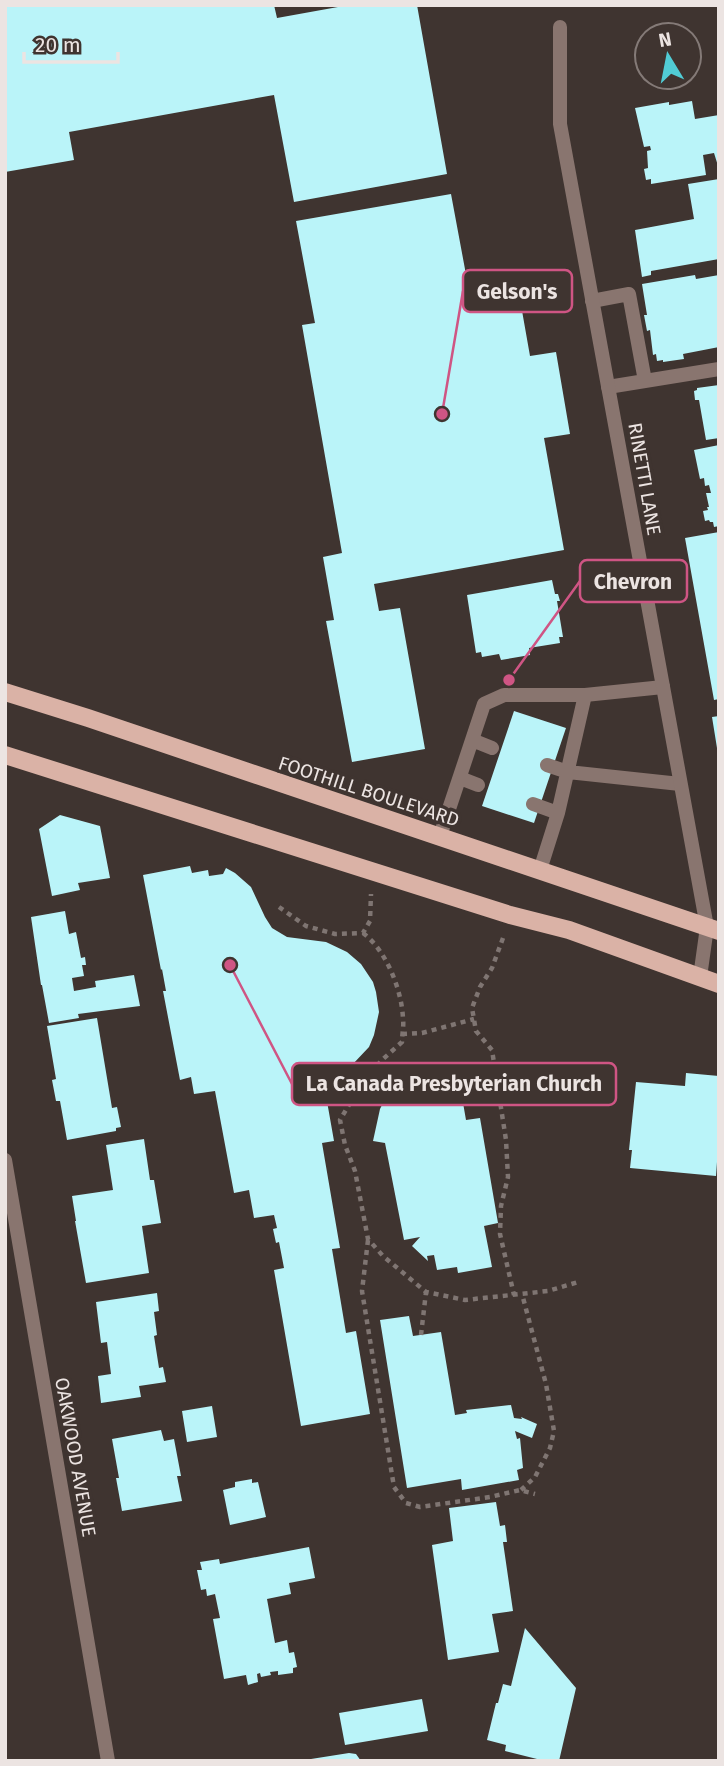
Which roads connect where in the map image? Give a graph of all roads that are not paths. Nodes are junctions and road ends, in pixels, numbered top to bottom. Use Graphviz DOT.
graph roads {
  1 [pos="559,27"];
  2 [pos="592,301"];
  3 [pos="719,369"];
  4 [pos="645,381"];
  5 [pos="608,387"];
  6 [pos="663,687"];
  7 [pos="5,692"];
  8 [pos="585,695"];
  9 [pos="472,740"];
  10 [pos="492,748"];
  11 [pos="5,755"];
  12 [pos="547,765"];
  13 [pos="568,772"];
  14 [pos="460,778"];
  15 [pos="680,784"];
  16 [pos="478,785"];
  17 [pos="533,804"];
  18 [pos="558,813"];
  19 [pos="440,836"];
  20 [pos="540,870"];
  21 [pos="713,929"];
  22 [pos="700,978"];
  23 [pos="719,984"];
  24 [pos="5,1160"];
  25 [pos="108,1761"];
  1 -- 2 [label="street, RINETTI LANE"];
  2 -- 4 [label="street"];
  2 -- 5 [label="street, RINETTI LANE"];
  3 -- 4 [label="street"];
  4 -- 5 [label="street"];
  5 -- 6 [label="street, RINETTI LANE"];
  6 -- 8 [label="street"];
  6 -- 15 [label="street, RINETTI LANE"];
  7 -- 19 [label="main road, FOOTHILL BOULEVARD"];
  8 -- 9 [label="street"];
  8 -- 13 [label="street"];
  9 -- 10 [label="street"];
  9 -- 14 [label="street"];
  11 -- 22 [label="main road"];
  12 -- 13 [label="street"];
  13 -- 15 [label="street"];
  13 -- 18 [label="street"];
  14 -- 16 [label="street"];
  14 -- 19 [label="street"];
  15 -- 21 [label="street, RINETTI LANE"];
  17 -- 18 [label="street"];
  18 -- 20 [label="street"];
  19 -- 20 [label="main road, FOOTHILL BOULEVARD"];
  20 -- 21 [label="main road, FOOTHILL BOULEVARD"];
  21 -- 22 [label="street, RINETTI LANE"];
  22 -- 23 [label="main road"];
  24 -- 25 [label="street, OAKWOOD AVENUE"];
}
